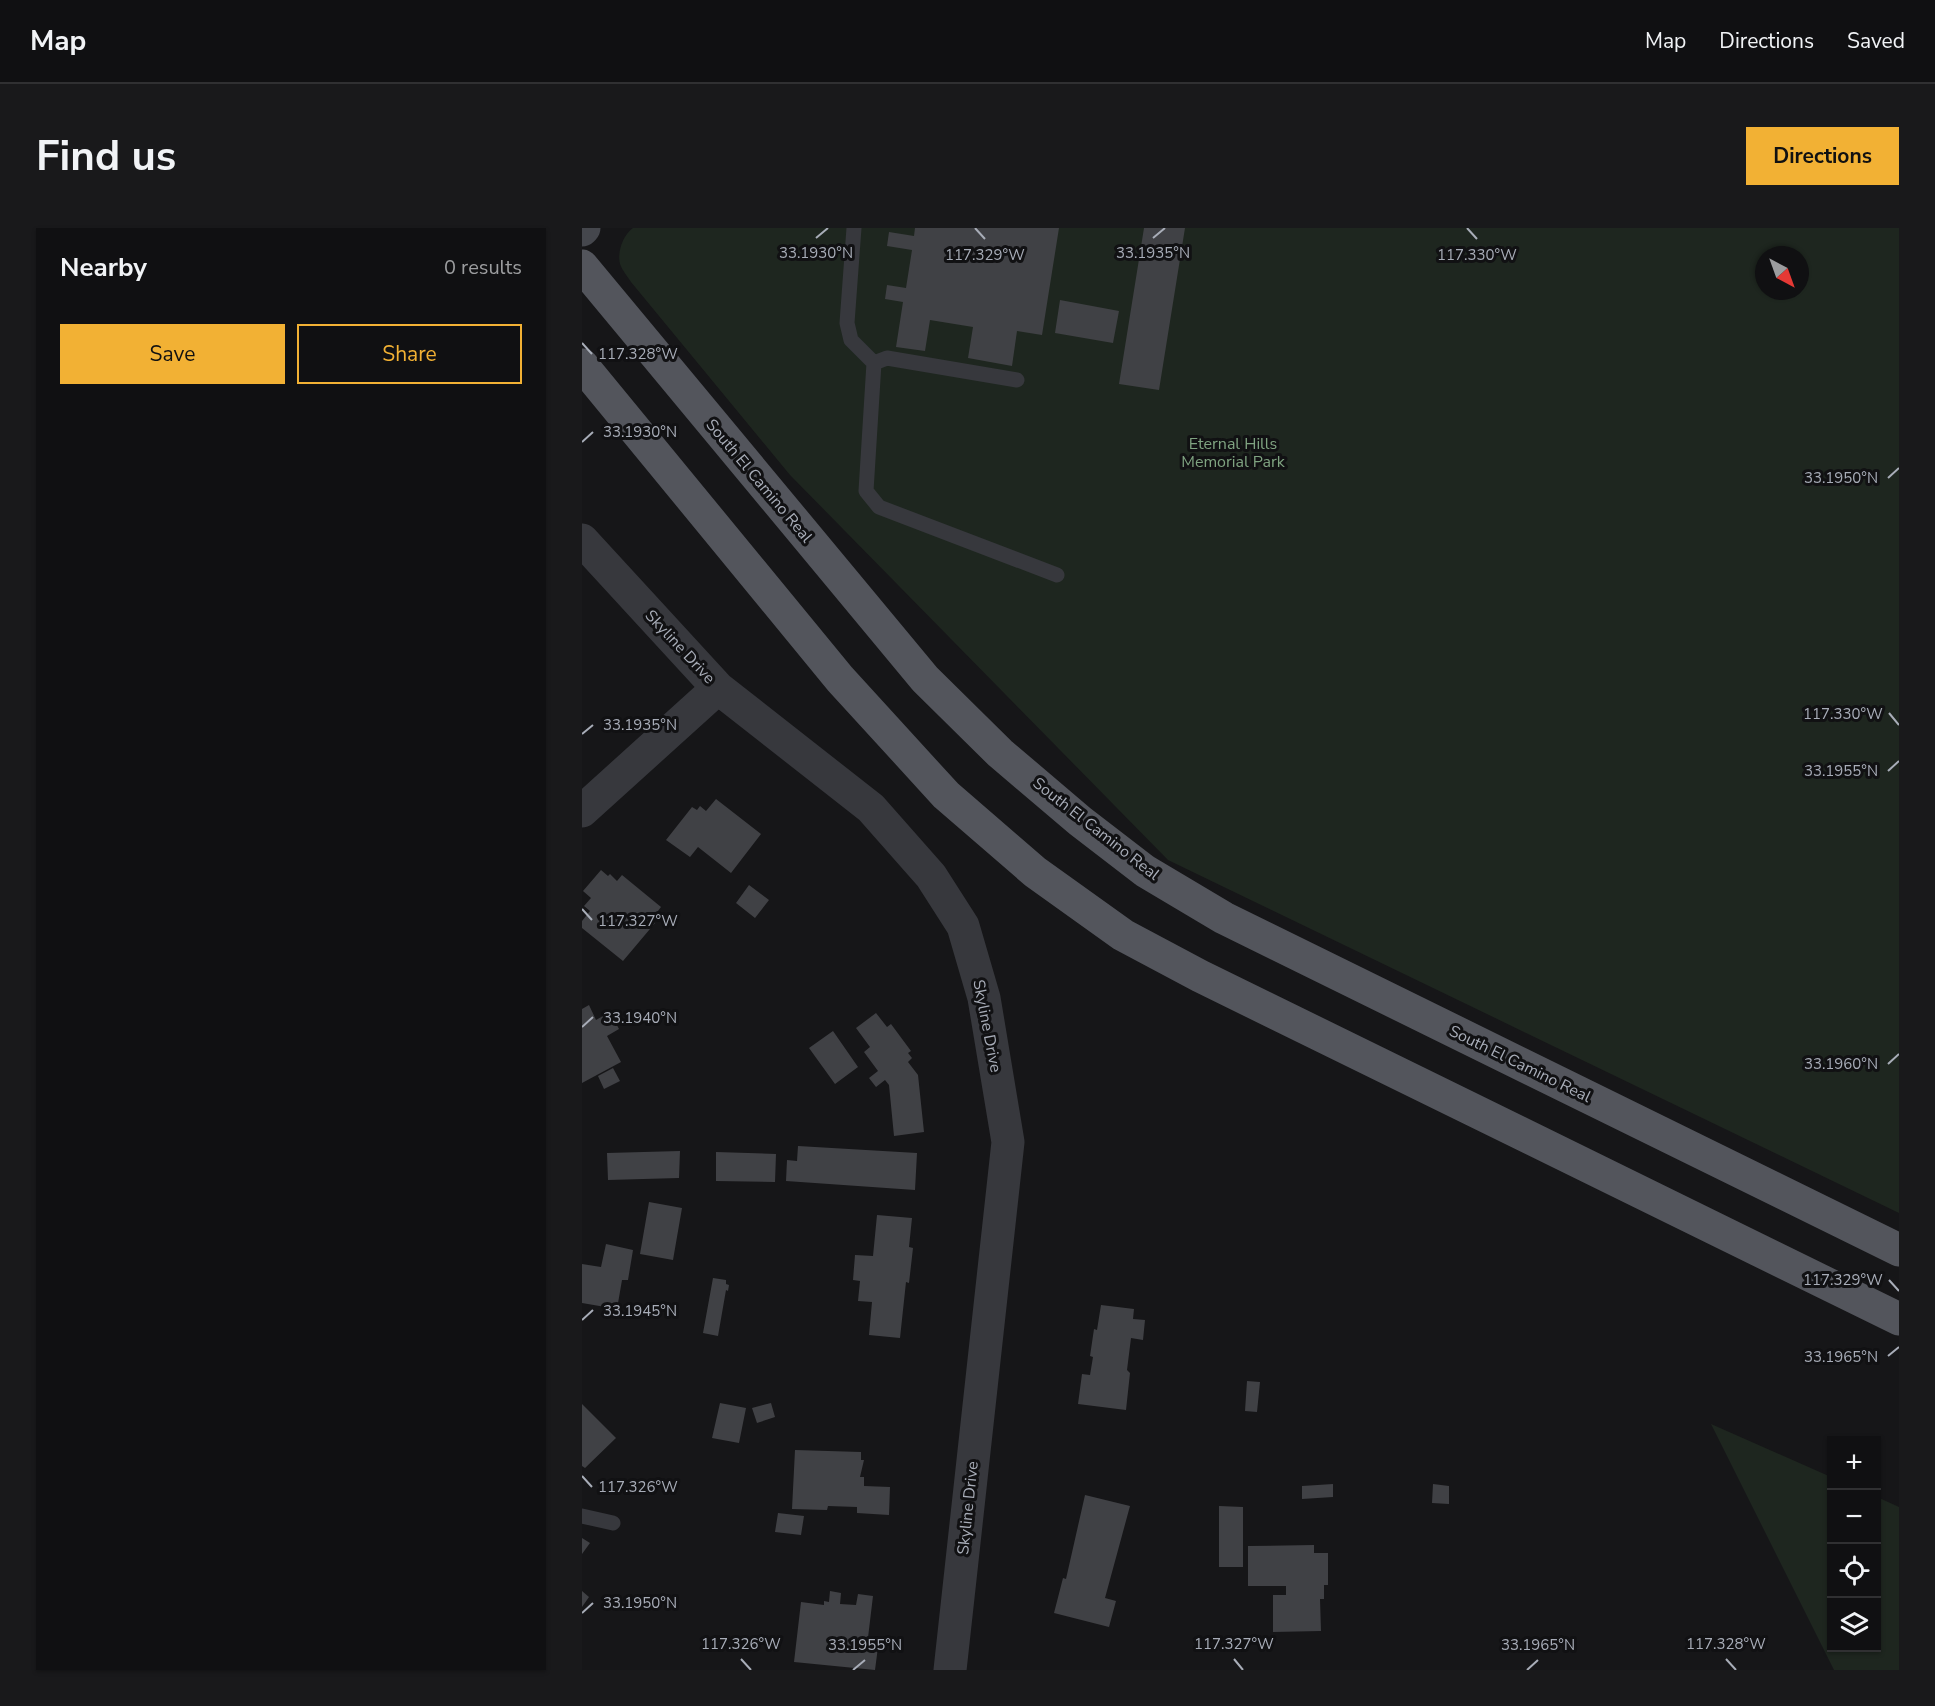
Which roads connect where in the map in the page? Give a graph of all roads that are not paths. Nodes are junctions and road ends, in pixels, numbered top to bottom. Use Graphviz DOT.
graph roads {
  1 [pos="854,228"];
  2 [pos="582,266"];
  3 [pos="874,363"];
  4 [pos="582,364"];
  5 [pos="1017,380"];
  6 [pos="582,540"];
  7 [pos="1057,576"];
  8 [pos="718,688"];
  9 [pos="582,811"];
  10 [pos="1899,1250"];
  11 [pos="1899,1318"];
  12 [pos="582,1516"];
  13 [pos="613,1523"];
  14 [pos="950,1670"];
  1 -- 3 [label="lane"];
  2 -- 10 [label="main road, South El Camino Real"];
  3 -- 5 [label="lane"];
  3 -- 7 [label="lane"];
  4 -- 11 [label="main road"];
  6 -- 8 [label="street, Skyline Drive"];
  8 -- 9 [label="street"];
  8 -- 14 [label="street, Skyline Drive"];
  12 -- 13 [label="lane"];
}
